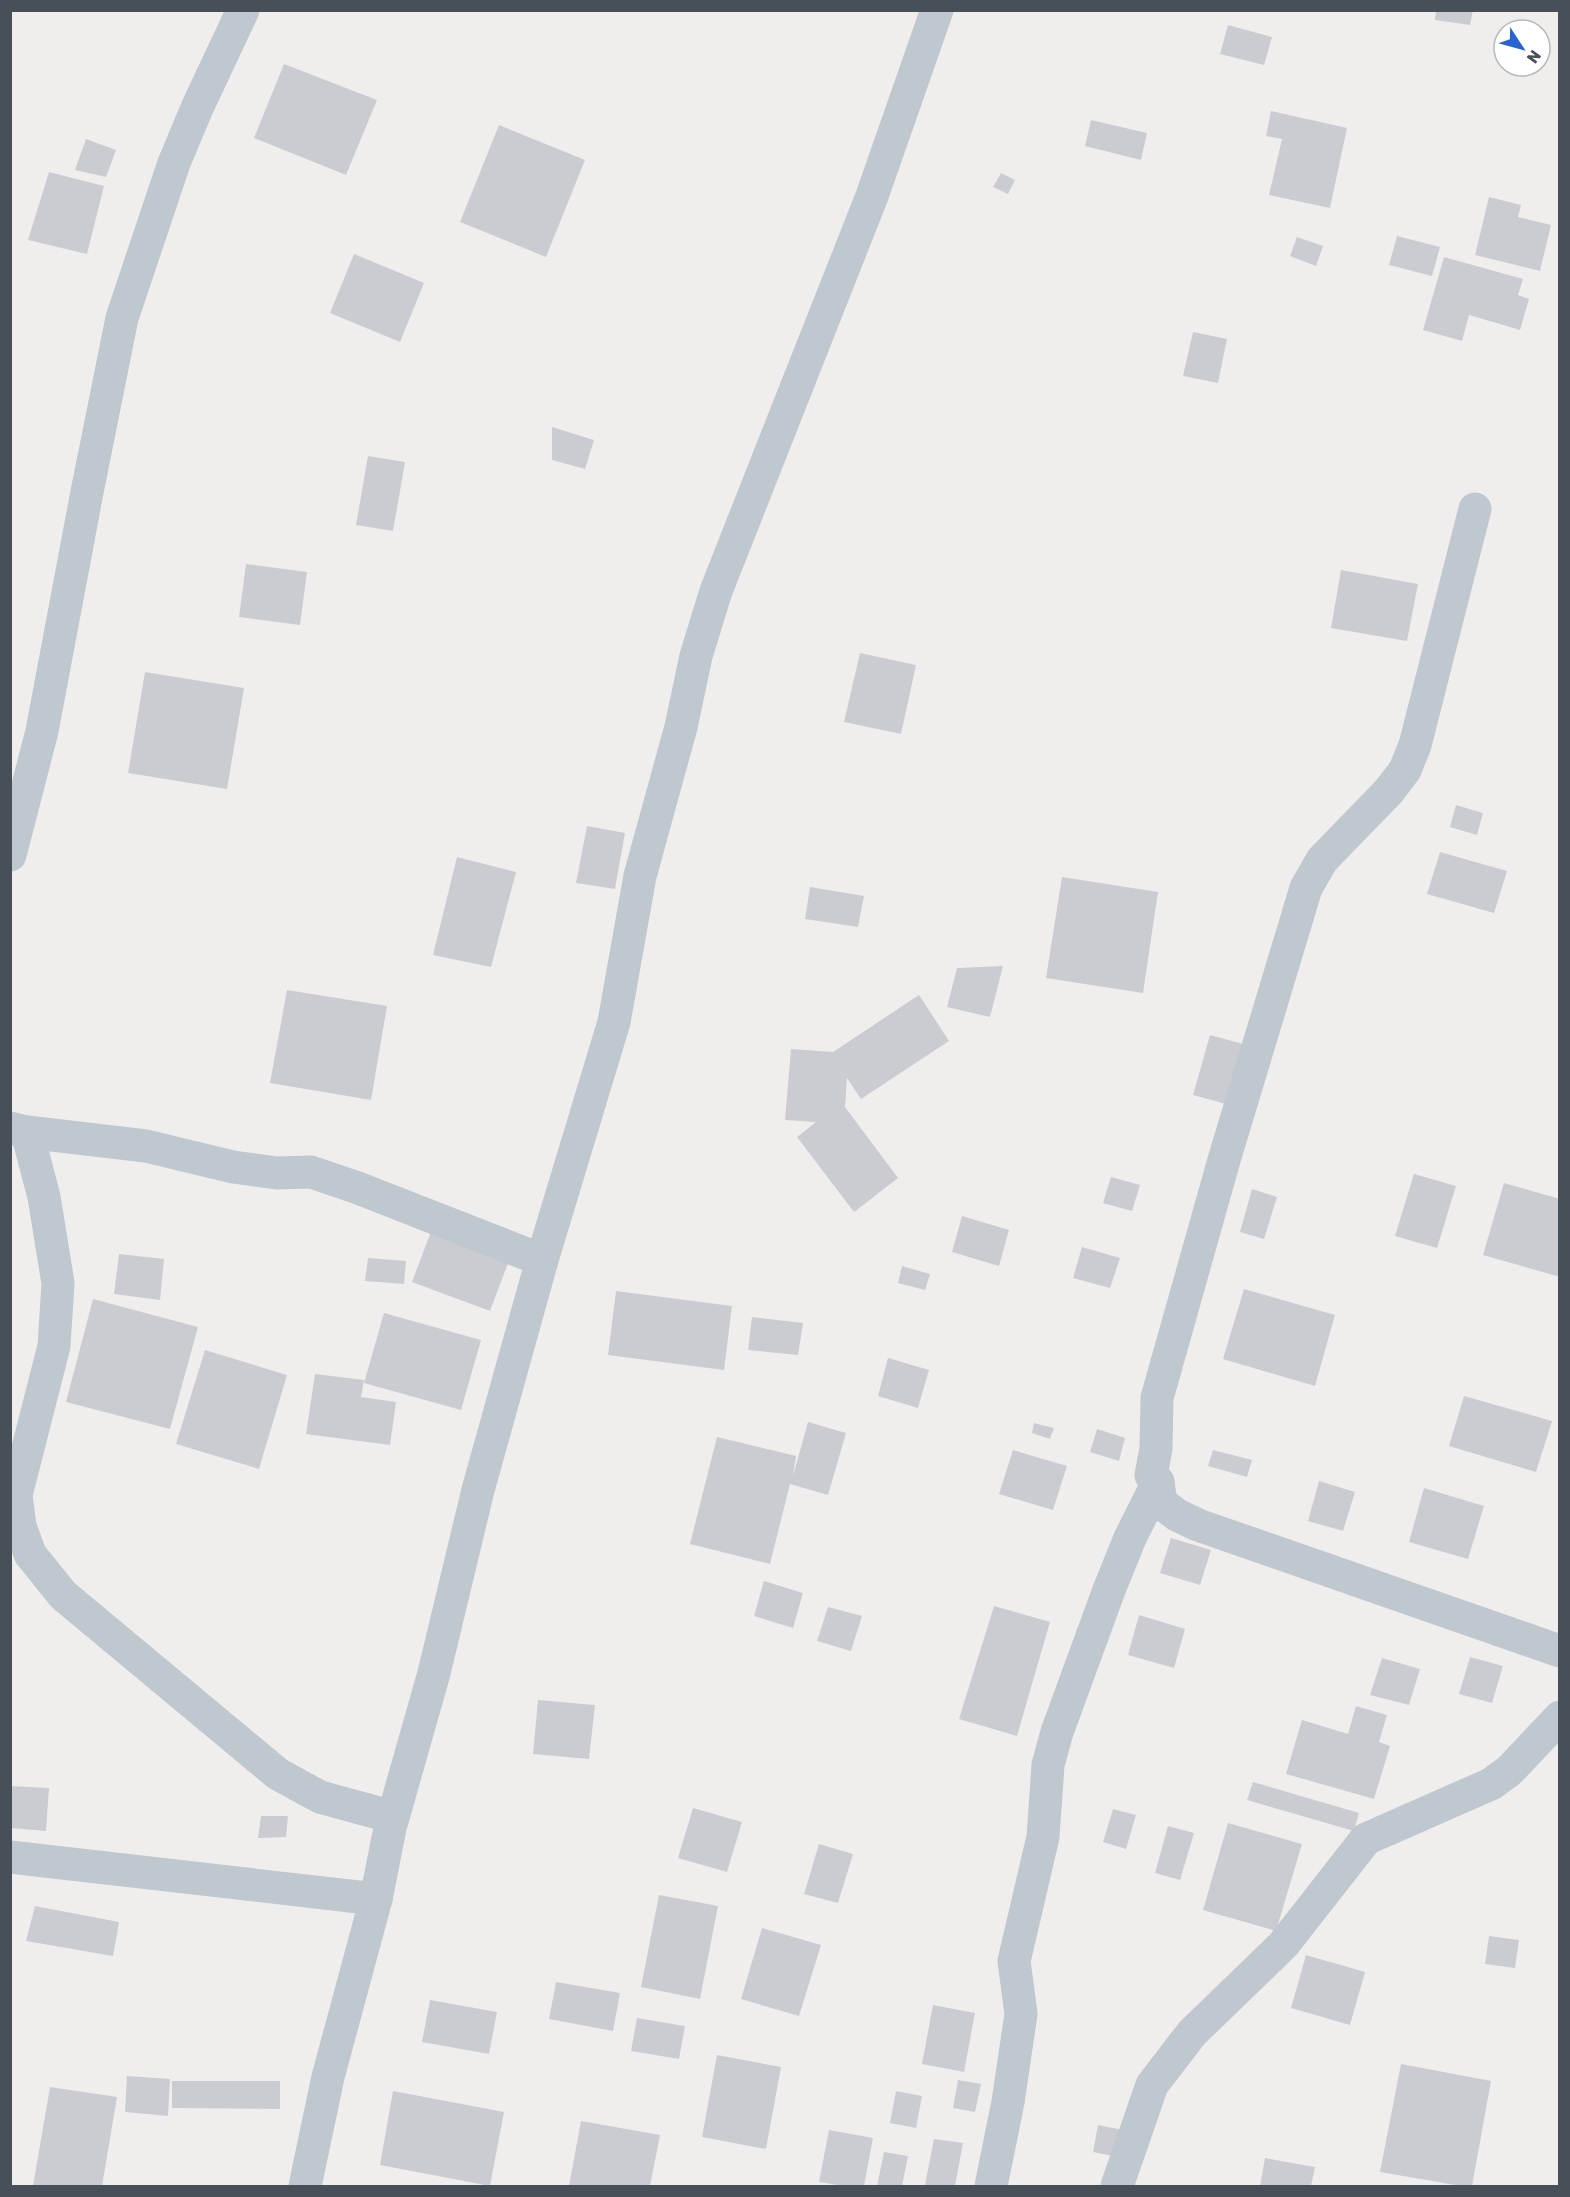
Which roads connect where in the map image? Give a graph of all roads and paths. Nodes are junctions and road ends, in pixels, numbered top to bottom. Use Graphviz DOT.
graph roads {
  1 [pos="243,10"];
  2 [pos="937,10"];
  3 [pos="1475,509"];
  4 [pos="10,855"];
  5 [pos="19,1130"];
  6 [pos="542,1260"];
  7 [pos="1158,1482"];
  8 [pos="1560,1651"];
  9 [pos="1560,1717"];
  10 [pos="393,1817"];
  11 [pos="10,1857"];
  12 [pos="376,1899"];
  13 [pos="305,2187"];
  14 [pos="991,2187"];
  15 [pos="1117,2187"];
  1 -- 4 [label="street"];
  2 -- 6 [label="street"];
  3 -- 7 [label="street"];
  5 -- 6 [label="street"];
  5 -- 10 [label="street"];
  6 -- 10 [label="street"];
  7 -- 8 [label="street"];
  7 -- 14 [label="street"];
  9 -- 15 [label="street"];
  10 -- 12 [label="street"];
  11 -- 12 [label="street"];
  12 -- 13 [label="street"];
}
